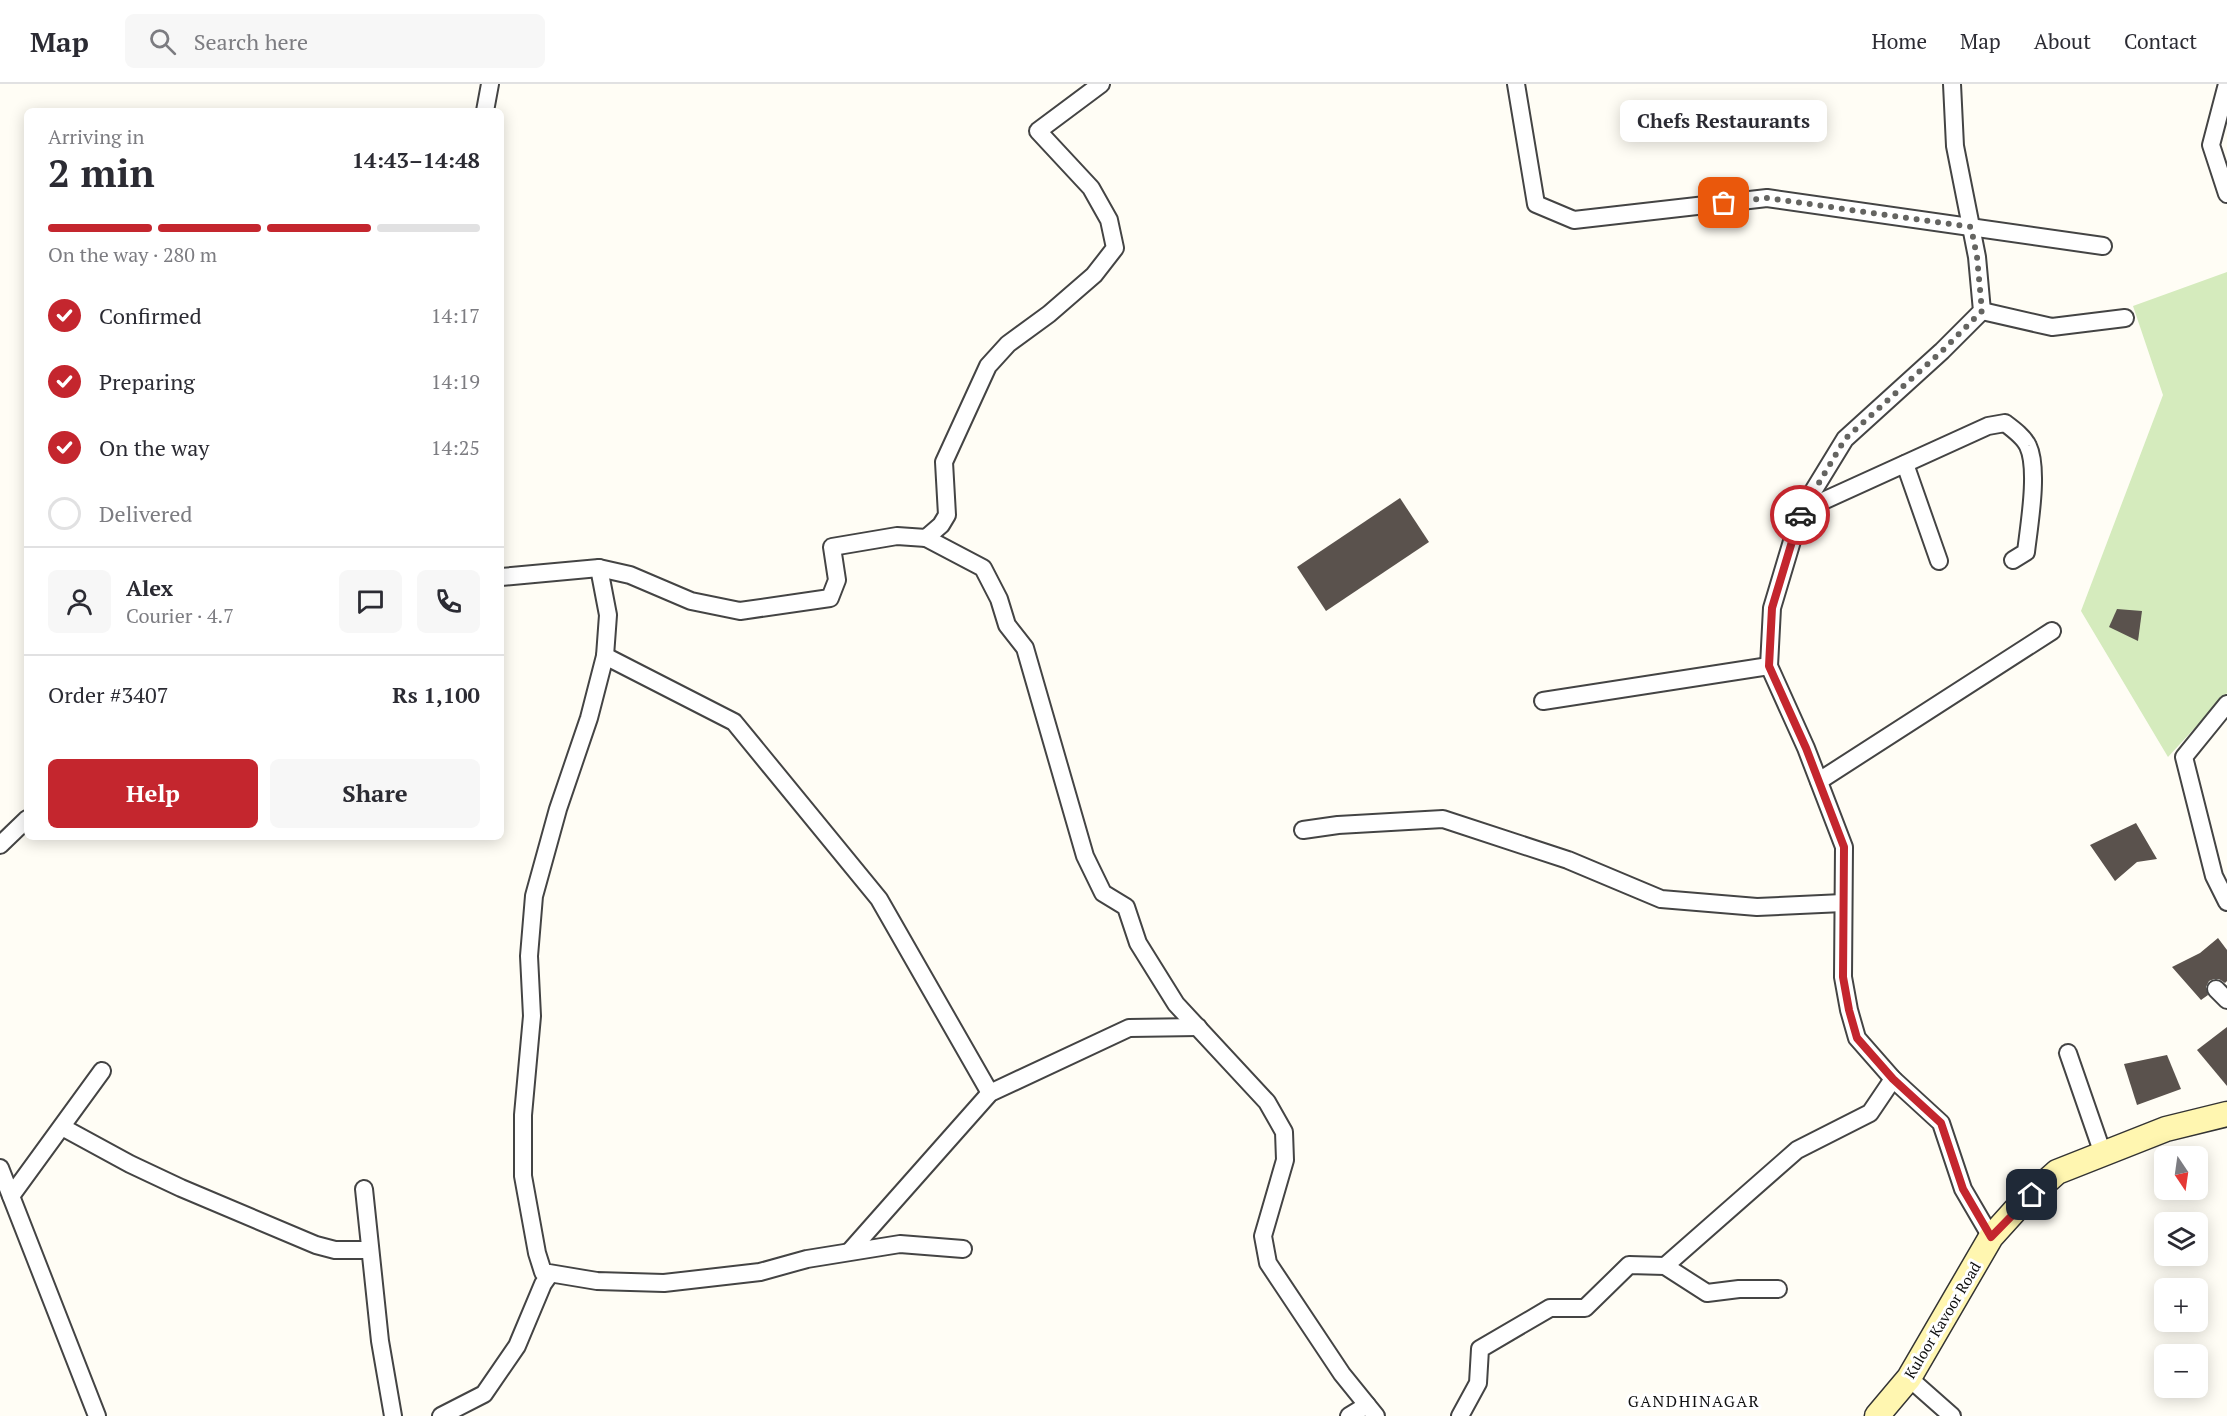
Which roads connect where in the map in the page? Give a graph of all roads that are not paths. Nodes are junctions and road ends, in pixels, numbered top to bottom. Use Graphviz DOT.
graph roads {
  1 [pos="490,84"];
  2 [pos="1101,84"];
  3 [pos="1516,84"];
  4 [pos="1952,84"];
  5 [pos="2227,84"];
  6 [pos="486,108"];
  7 [pos="2227,194"];
  8 [pos="1971,227"];
  9 [pos="2103,246"];
  10 [pos="1982,311"];
  11 [pos="2125,318"];
  12 [pos="1905,464"];
  13 [pos="1801,511"];
  14 [pos="926,538"];
  15 [pos="2013,560"];
  16 [pos="1939,561"];
  17 [pos="599,568"];
  18 [pos="504,577"];
  19 [pos="2052,631"];
  20 [pos="605,656"];
  21 [pos="1769,666"];
  22 [pos="1543,701"];
  23 [pos="2227,704"];
  24 [pos="1819,782"];
  25 [pos="24,822"];
  26 [pos="1303,830"];
  27 [pos="0,845"];
  28 [pos="2227,902"];
  29 [pos="1843,903"];
  30 [pos="1198,1027"];
  31 [pos="2068,1053"];
  32 [pos="102,1071"];
  33 [pos="1893,1079"];
  34 [pos="990,1093"];
  35 [pos="2227,1114"];
  36 [pos="62,1127"];
  37 [pos="2103,1154"];
  38 [pos="0,1168"];
  39 [pos="364,1189"];
  40 [pos="11,1196"];
  41 [pos="1991,1237"];
  42 [pos="963,1249"];
  43 [pos="370,1250"];
  44 [pos="850,1251"];
  45 [pos="1665,1266"];
  46 [pos="550,1274"];
  47 [pos="1778,1289"];
  48 [pos="1909,1378"];
  49 [pos="1371,1410"];
  50 [pos="97,1416"];
  51 [pos="393,1416"];
  52 [pos="441,1416"];
  53 [pos="1349,1416"];
  54 [pos="1460,1416"];
  55 [pos="1877,1416"];
  56 [pos="1952,1416"];
  1 -- 6 [label="street"];
  2 -- 14 [label="street"];
  3 -- 8 [label="street"];
  4 -- 8 [label="street"];
  5 -- 7 [label="street"];
  8 -- 9 [label="street"];
  8 -- 10 [label="street"];
  10 -- 11 [label="street"];
  10 -- 13 [label="street"];
  12 -- 13 [label="street"];
  12 -- 15 [label="street"];
  12 -- 16 [label="street"];
  13 -- 21 [label="street"];
  14 -- 17 [label="street"];
  14 -- 30 [label="street"];
  17 -- 18 [label="street"];
  17 -- 20 [label="street"];
  19 -- 24 [label="street"];
  20 -- 34 [label="street"];
  20 -- 46 [label="street"];
  21 -- 22 [label="street"];
  21 -- 24 [label="street"];
  23 -- 28 [label="street"];
  24 -- 29 [label="street"];
  25 -- 27 [label="street"];
  26 -- 29 [label="street"];
  29 -- 33 [label="street"];
  30 -- 34 [label="street"];
  30 -- 49 [label="street"];
  31 -- 37 [label="street"];
  32 -- 36 [label="street"];
  33 -- 41 [label="street"];
  33 -- 45 [label="street"];
  34 -- 44 [label="street"];
  35 -- 37 [label="main road, Kuloor Kavoor Road"];
  36 -- 40 [label="street"];
  36 -- 43 [label="street"];
  37 -- 41 [label="main road, Kuloor Kavoor Road"];
  38 -- 40 [label="street"];
  39 -- 43 [label="street"];
  40 -- 50 [label="street"];
  41 -- 48 [label="main road, Kuloor Kavoor Road"];
  42 -- 44 [label="street"];
  43 -- 51 [label="street"];
  44 -- 46 [label="street"];
  45 -- 47 [label="street"];
  45 -- 54 [label="street"];
  46 -- 52 [label="street"];
  48 -- 55 [label="main road, Kuloor Kavoor Road"];
  48 -- 56 [label="street"];
  49 -- 53 [label="street"];
}
